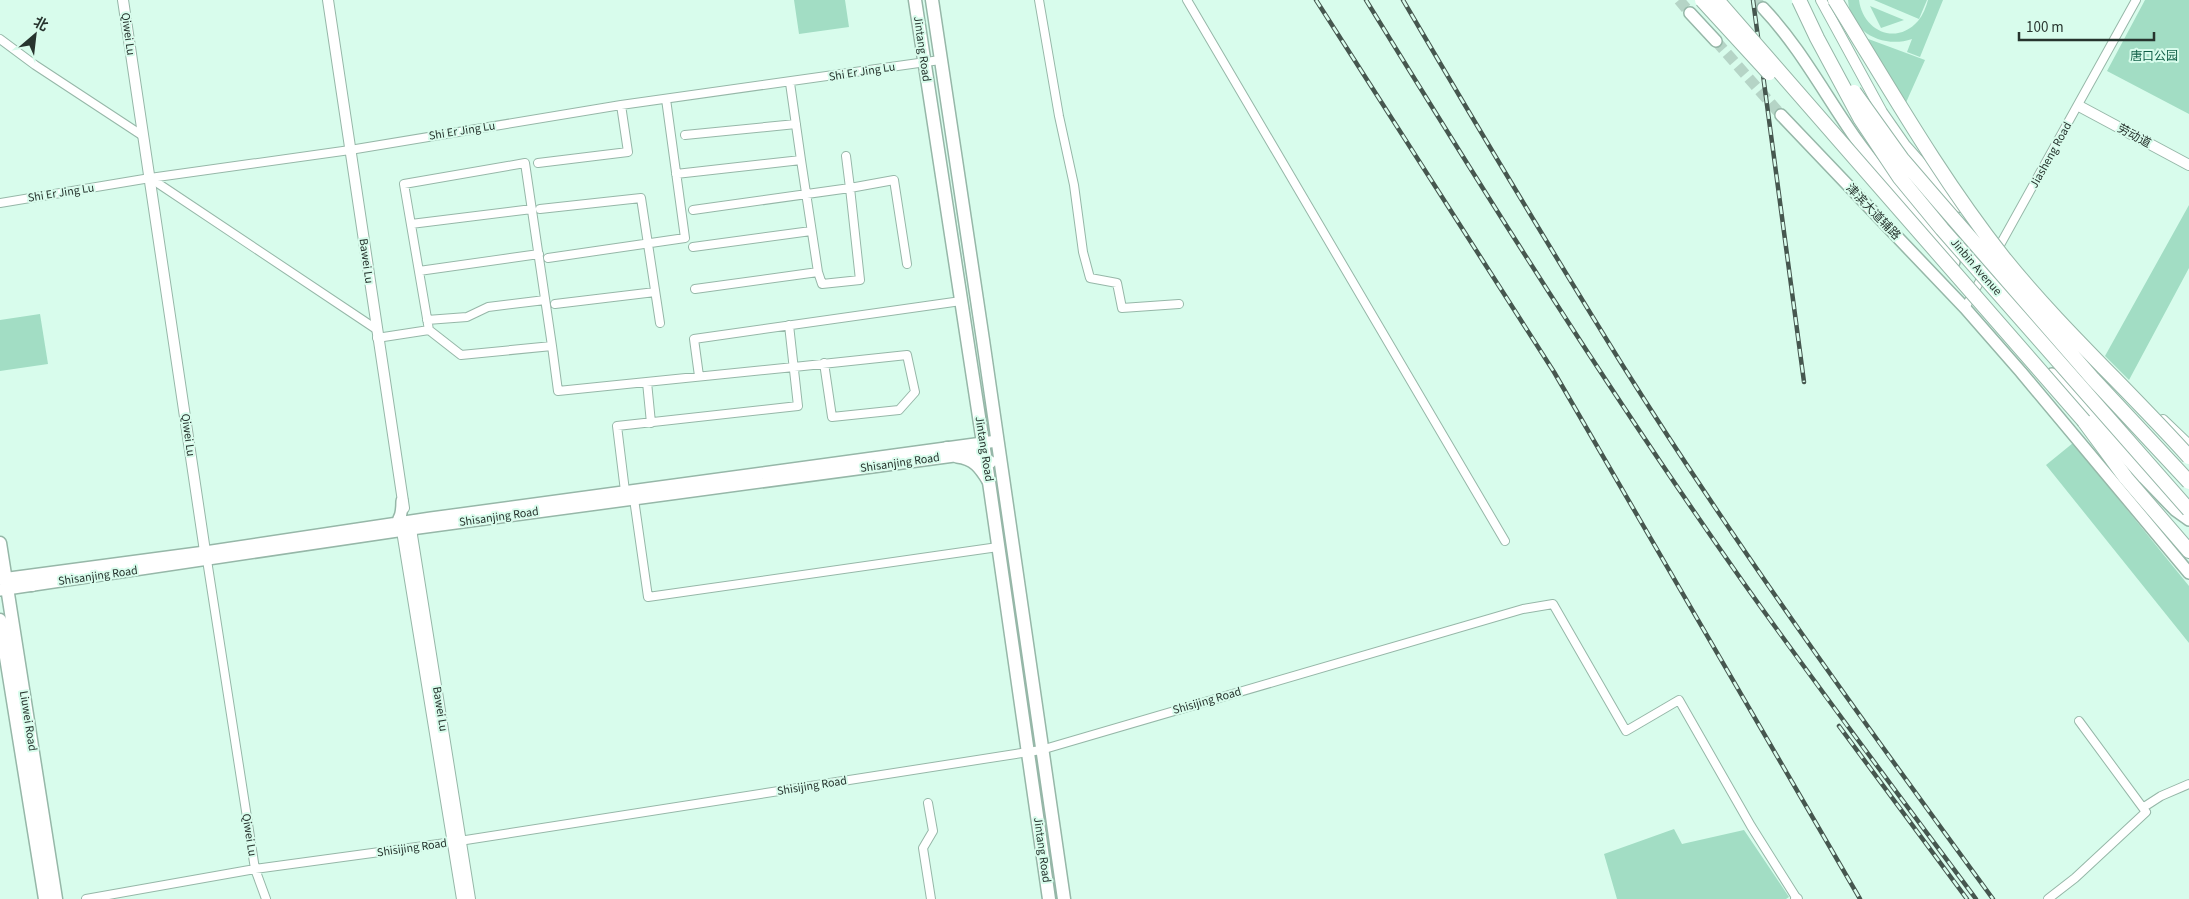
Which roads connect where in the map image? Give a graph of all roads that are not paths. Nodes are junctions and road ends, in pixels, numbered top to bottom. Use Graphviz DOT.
graph roads {
  1 [pos="123,0"];
  2 [pos="328,0"];
  3 [pos="915,0"];
  4 [pos="932,0"];
  5 [pos="1040,0"];
  6 [pos="1187,0"];
  7 [pos="1702,0"];
  8 [pos="1717,0"];
  9 [pos="1799,0"];
  10 [pos="1821,0"];
  11 [pos="1835,0"];
  12 [pos="2136,0"];
  13 [pos="1762,8"];
  14 [pos="1690,13"];
  15 [pos="0,39"];
  16 [pos="1716,41"];
  17 [pos="1828,57"];
  18 [pos="940,60"];
  19 [pos="924,62"];
  20 [pos="790,83"];
  21 [pos="666,99"];
  22 [pos="621,105"];
  23 [pos="2079,106"];
  24 [pos="1781,116"];
  25 [pos="796,124"];
  26 [pos="685,135"];
  27 [pos="143,136"];
  28 [pos="350,150"];
  29 [pos="846,156"];
  30 [pos="801,160"];
  31 [pos="538,163"];
  32 [pos="2189,165"];
  33 [pos="676,174"];
  34 [pos="150,178"];
  35 [pos="1883,183"];
  36 [pos="850,188"];
  37 [pos="806,196"];
  38 [pos="0,203"];
  39 [pos="536,209"];
  40 [pos="693,210"];
  41 [pos="411,224"];
  42 [pos="811,231"];
  43 [pos="648,242"];
  44 [pos="693,247"];
  45 [pos="2000,247"];
  46 [pos="539,254"];
  47 [pos="548,258"];
  48 [pos="906,264"];
  49 [pos="419,270"];
  50 [pos="818,272"];
  51 [pos="695,289"];
  52 [pos="1977,289"];
  53 [pos="656,292"];
  54 [pos="545,300"];
  55 [pos="962,301"];
  56 [pos="555,304"];
  57 [pos="1180,304"];
  58 [pos="1965,308"];
  59 [pos="427,320"];
  60 [pos="660,323"];
  61 [pos="789,325"];
  62 [pos="429,330"];
  63 [pos="376,333"];
  64 [pos="552,346"];
  65 [pos="824,363"];
  66 [pos="794,367"];
  67 [pos="700,376"];
  68 [pos="647,382"];
  69 [pos="2084,421"];
  70 [pos="651,422"];
  71 [pos="997,445"];
  72 [pos="2189,445"];
  73 [pos="982,451"];
  74 [pos="947,452"];
  75 [pos="2189,457"];
  76 [pos="1002,480"];
  77 [pos="989,482"];
  78 [pos="2189,482"];
  79 [pos="630,495"];
  80 [pos="402,501"];
  81 [pos="2189,510"];
  82 [pos="431,518"];
  83 [pos="2189,520"];
  84 [pos="404,526"];
  85 [pos="2189,537"];
  86 [pos="1505,541"];
  87 [pos="0,543"];
  88 [pos="998,547"];
  89 [pos="2189,551"];
  90 [pos="206,556"];
  91 [pos="2189,573"];
  92 [pos="3,581"];
  93 [pos="32,585"];
  94 [pos="0,620"];
  95 [pos="2079,721"];
  96 [pos="1041,750"];
  97 [pos="1028,752"];
  98 [pos="2189,784"];
  99 [pos="928,803"];
  100 [pos="2144,807"];
  101 [pos="457,842"];
  102 [pos="255,869"];
  103 [pos="45,899"];
  104 [pos="56,899"];
  105 [pos="86,899"];
  106 [pos="266,899"];
  107 [pos="462,899"];
  108 [pos="470,899"];
  109 [pos="931,899"];
  110 [pos="1049,899"];
  111 [pos="1064,899"];
  112 [pos="1797,899"];
  113 [pos="2048,899"];
  1 -- 27 [label="street, Qiwei Lu"];
  2 -- 28 [label="street, Bawei Lu"];
  3 -- 19 [label="main road, Jintang Road"];
  4 -- 18 [label="main road, Jintang Road"];
  5 -- 57 [label="street"];
  6 -- 86 [label="street"];
  7 -- 35 [label="highway, bridge"];
  8 -- 35 [label="highway, bridge"];
  9 -- 17 [label="highway, Jinbin Avenue, bridge"];
  10 -- 45 [label="street"];
  11 -- 75 [label="highway, bridge"];
  12 -- 23 [label="street, Jiasheng Road"];
  13 -- 35 [label="main road, Jinbin Avenue"];
  14 -- 16 [label="main road"];
  15 -- 27 [label="street"];
  17 -- 78 [label="highway, bridge"];
  17 -- 81 [label="highway, Jinbin Avenue, bridge"];
  18 -- 19 [label="street, Shi Er Jing Lu"];
  18 -- 71 [label="main road, Jintang Road"];
  19 -- 20 [label="street, Shi Er Jing Lu"];
  19 -- 55 [label="main road, Jintang Road"];
  20 -- 21 [label="street, Shi Er Jing Lu"];
  20 -- 25 [label="street"];
  21 -- 22 [label="street, Shi Er Jing Lu"];
  21 -- 33 [label="street"];
  22 -- 28 [label="street, Shi Er Jing Lu"];
  22 -- 31 [label="street"];
  23 -- 32 [label="street, 劳动道"];
  23 -- 45 [label="street, Jiasheng Road"];
  24 -- 58 [label="main road, 津滨大道辅路"];
  25 -- 26 [label="street"];
  25 -- 30 [label="street"];
  27 -- 34 [label="street, Qiwei Lu"];
  28 -- 34 [label="street, Shi Er Jing Lu"];
  28 -- 63 [label="street, Bawei Lu"];
  29 -- 36 [label="street"];
  30 -- 33 [label="street"];
  30 -- 37 [label="street"];
  33 -- 43 [label="street"];
  34 -- 38 [label="street, Shi Er Jing Lu"];
  34 -- 63 [label="street"];
  34 -- 90 [label="street, Qiwei Lu"];
  35 -- 52 [label="main road"];
  35 -- 69 [label="highway, Jinbin Avenue, bridge"];
  36 -- 37 [label="street"];
  36 -- 48 [label="street"];
  36 -- 50 [label="street"];
  37 -- 40 [label="street"];
  37 -- 42 [label="street"];
  39 -- 41 [label="street"];
  39 -- 41 [label="street"];
  39 -- 43 [label="street"];
  39 -- 46 [label="street"];
  41 -- 49 [label="street"];
  42 -- 44 [label="street"];
  42 -- 50 [label="street"];
  43 -- 47 [label="street"];
  43 -- 53 [label="street"];
  45 -- 52 [label="street, Jiasheng Road"];
  45 -- 72 [label="street"];
  46 -- 49 [label="street"];
  46 -- 54 [label="street"];
  49 -- 59 [label="street"];
  50 -- 51 [label="street"];
  52 -- 58 [label="street, Jiasheng Road"];
  52 -- 83 [label="main road"];
  53 -- 56 [label="street"];
  53 -- 60 [label="street"];
  54 -- 59 [label="street"];
  54 -- 64 [label="street"];
  55 -- 61 [label="street"];
  55 -- 73 [label="main road, Jintang Road"];
  58 -- 91 [label="main road, 津滨大道辅路"];
  59 -- 62 [label="street"];
  61 -- 66 [label="street"];
  61 -- 67 [label="street"];
  62 -- 63 [label="street"];
  62 -- 64 [label="street"];
  63 -- 80 [label="street, Bawei Lu"];
  64 -- 68 [label="street"];
  65 -- 65 [label="street"];
  65 -- 66 [label="street"];
  66 -- 67 [label="street"];
  66 -- 70 [label="street"];
  67 -- 68 [label="street"];
  68 -- 70 [label="street"];
  69 -- 85 [label="highway, Jinbin Avenue"];
  69 -- 89 [label="highway"];
  70 -- 79 [label="street"];
  71 -- 73 [label="main road"];
  71 -- 76 [label="main road, Jintang Road"];
  73 -- 74 [label="main road"];
  73 -- 76 [label="main road"];
  73 -- 77 [label="main road, Jintang Road"];
  74 -- 77 [label="main road, Shisanjing Road"];
  74 -- 79 [label="main road, Shisanjing Road"];
  76 -- 96 [label="main road, Jintang Road"];
  77 -- 88 [label="main road, Jintang Road"];
  79 -- 82 [label="main road, Shisanjing Road"];
  79 -- 84 [label="main road, Shisanjing Road"];
  79 -- 88 [label="street"];
  80 -- 82 [label="main road"];
  80 -- 84 [label="main road"];
  82 -- 84 [label="main road, Shisanjing Road"];
  84 -- 90 [label="main road, Shisanjing Road"];
  84 -- 90 [label="main road, Shisanjing Road"];
  84 -- 101 [label="street, Bawei Lu"];
  87 -- 92 [label="main road, Liuwei Road"];
  88 -- 97 [label="main road, Jintang Road"];
  90 -- 92 [label="main road, Shisanjing Road"];
  90 -- 93 [label="main road, Shisanjing Road"];
  90 -- 102 [label="street, Qiwei Lu"];
  92 -- 93 [label="main road"];
  92 -- 104 [label="main road, Liuwei Road"];
  94 -- 103 [label="main road, Liuwei Road"];
  95 -- 100 [label="street"];
  96 -- 97 [label="street, Shisijing Road"];
  96 -- 111 [label="main road, Jintang Road"];
  96 -- 112 [label="street, Shisijing Road"];
  97 -- 101 [label="street, Shisijing Road"];
  97 -- 110 [label="main road, Jintang Road"];
  98 -- 100 [label="street"];
  99 -- 109 [label="street"];
  100 -- 113 [label="street"];
  101 -- 102 [label="street, Shisijing Road"];
  101 -- 107 [label="street, Bawei Lu"];
  101 -- 108 [label="street, Bawei Lu"];
  102 -- 105 [label="street, Shisijing Road"];
  102 -- 106 [label="street, Qiwei Lu"];
}
